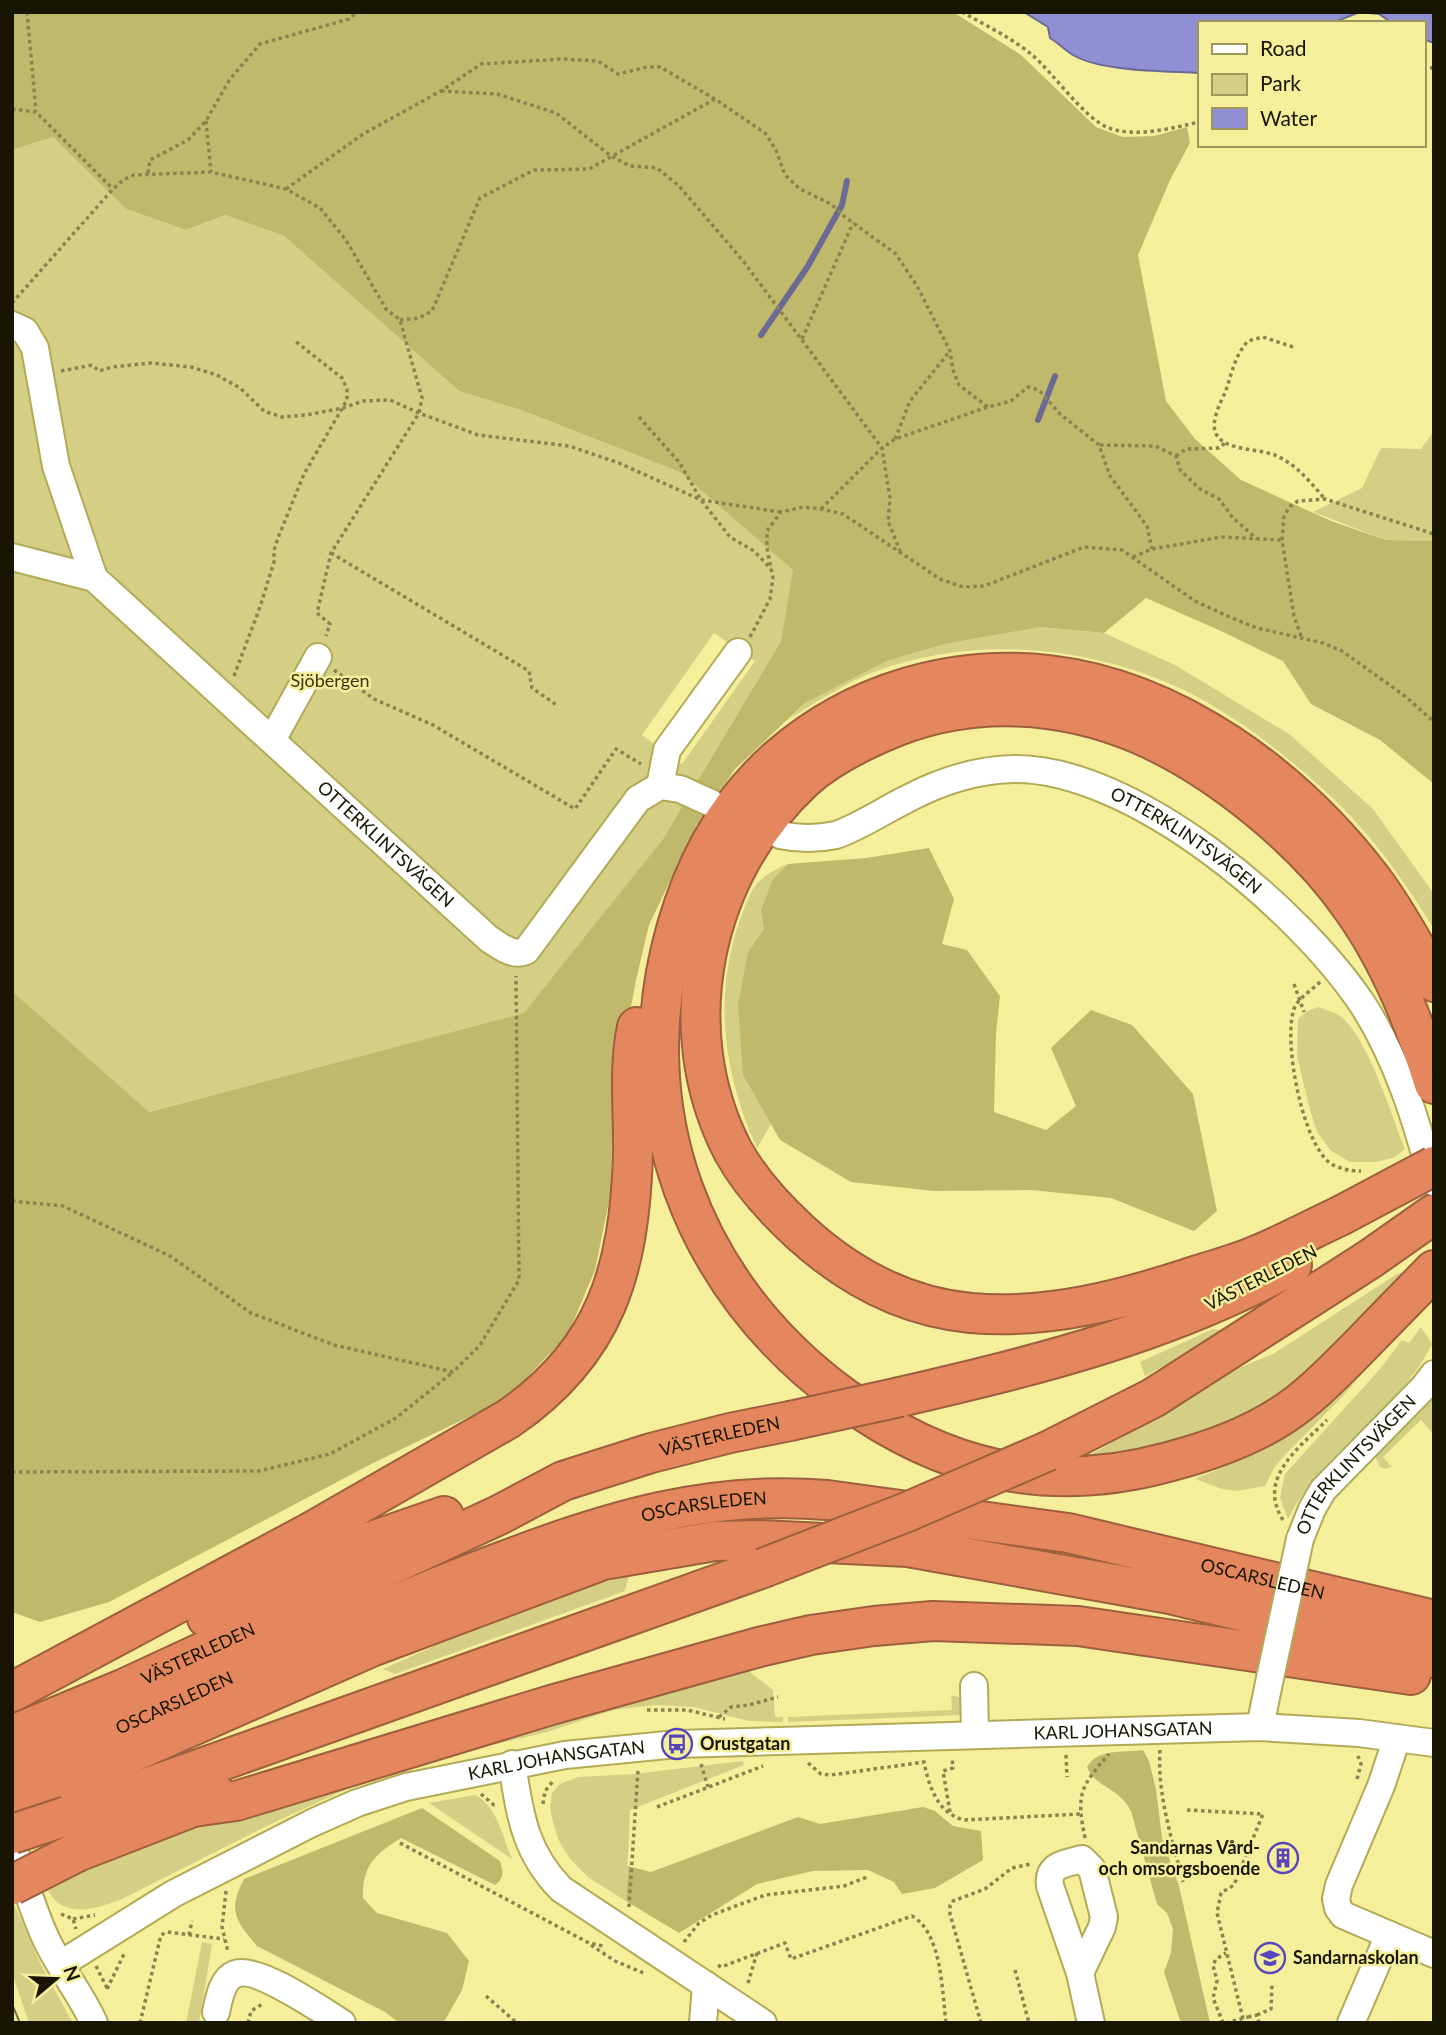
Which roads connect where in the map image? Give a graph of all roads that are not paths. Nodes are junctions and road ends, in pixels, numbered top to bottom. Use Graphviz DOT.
graph roads {
  1 [pos="12,325"];
  2 [pos="12,556"];
  3 [pos="94,578"];
  4 [pos="738,652"];
  5 [pos="318,657"];
  6 [pos="272,740"];
  7 [pos="661,779"];
  8 [pos="711,803"];
  9 [pos="780,835"];
  10 [pos="684,903"];
  11 [pos="1434,982"];
  12 [pos="1434,1084"];
  13 [pos="1434,1166"];
  14 [pos="1434,1173"];
  15 [pos="1434,1186"];
  16 [pos="1434,1213"];
  17 [pos="1353,1235"];
  18 [pos="1434,1270"];
  19 [pos="1434,1374"];
  20 [pos="1434,1620"];
  21 [pos="613,1622"];
  22 [pos="1434,1658"];
  23 [pos="1434,1679"];
  24 [pos="974,1686"];
  25 [pos="12,1692"];
  26 [pos="1260,1727"];
  27 [pos="975,1734"];
  28 [pos="1397,1738"];
  29 [pos="1434,1743"];
  30 [pos="32,1757"];
  31 [pos="512,1764"];
  32 [pos="12,1802"];
  33 [pos="193,1807"];
  34 [pos="12,1834"];
  35 [pos="12,1843"];
  36 [pos="77,1852"];
  37 [pos="12,1868"];
  38 [pos="12,1885"];
  39 [pos="1389,1935"];
  40 [pos="1434,1954"];
  41 [pos="64,1971"];
  42 [pos="709,1973"];
  43 [pos="1080,1973"];
  44 [pos="216,2012"];
  45 [pos="82,2023"];
  46 [pos="94,2023"];
  47 [pos="342,2023"];
  48 [pos="703,2023"];
  49 [pos="763,2023"];
  50 [pos="1091,2023"];
  51 [pos="1351,2023"];
  1 -- 3 [label="street"];
  2 -- 3 [label="street"];
  3 -- 6 [label="street, OTTERKLINTSVÄGEN"];
  4 -- 7 [label="street"];
  5 -- 6 [label="street"];
  6 -- 7 [label="street, OTTERKLINTSVÄGEN"];
  7 -- 8 [label="street"];
  9 -- 15 [label="street, OTTERKLINTSVÄGEN"];
  10 -- 11 [label="highway"];
  10 -- 18 [label="highway"];
  10 -- 25 [label="highway"];
  12 -- 17 [label="highway"];
  13 -- 17 [label="highway, bridge"];
  14 -- 17 [label="highway, VÄSTERLEDEN"];
  16 -- 17 [label="highway, VÄSTERLEDEN"];
  17 -- 21 [label="highway, VÄSTERLEDEN, bridge"];
  17 -- 30 [label="highway, VÄSTERLEDEN, bridge"];
  19 -- 26 [label="street, OTTERKLINTSVÄGEN, bridge"];
  20 -- 30 [label="highway, OSCARSLEDEN"];
  21 -- 30 [label="highway"];
  21 -- 33 [label="highway"];
  22 -- 30 [label="highway, OSCARSLEDEN"];
  23 -- 33 [label="highway"];
  24 -- 27 [label="street"];
  26 -- 27 [label="street, KARL JOHANSGATAN"];
  26 -- 28 [label="street, KARL JOHANSGATAN"];
  27 -- 31 [label="street, KARL JOHANSGATAN"];
  28 -- 29 [label="street, KARL JOHANSGATAN"];
  28 -- 39 [label="street"];
  30 -- 32 [label="highway, OSCARSLEDEN"];
  30 -- 34 [label="highway, bridge"];
  31 -- 41 [label="street, KARL JOHANSGATAN"];
  31 -- 42 [label="street"];
  33 -- 36 [label="highway"];
  35 -- 41 [label="street"];
  36 -- 37 [label="highway, bridge"];
  36 -- 38 [label="highway, bridge"];
  39 -- 40 [label="street"];
  39 -- 51 [label="street"];
  41 -- 45 [label="street"];
  41 -- 46 [label="street"];
  42 -- 48 [label="street"];
  42 -- 49 [label="street"];
  43 -- 43 [label="street"];
  43 -- 50 [label="street"];
  44 -- 47 [label="street"];
}
